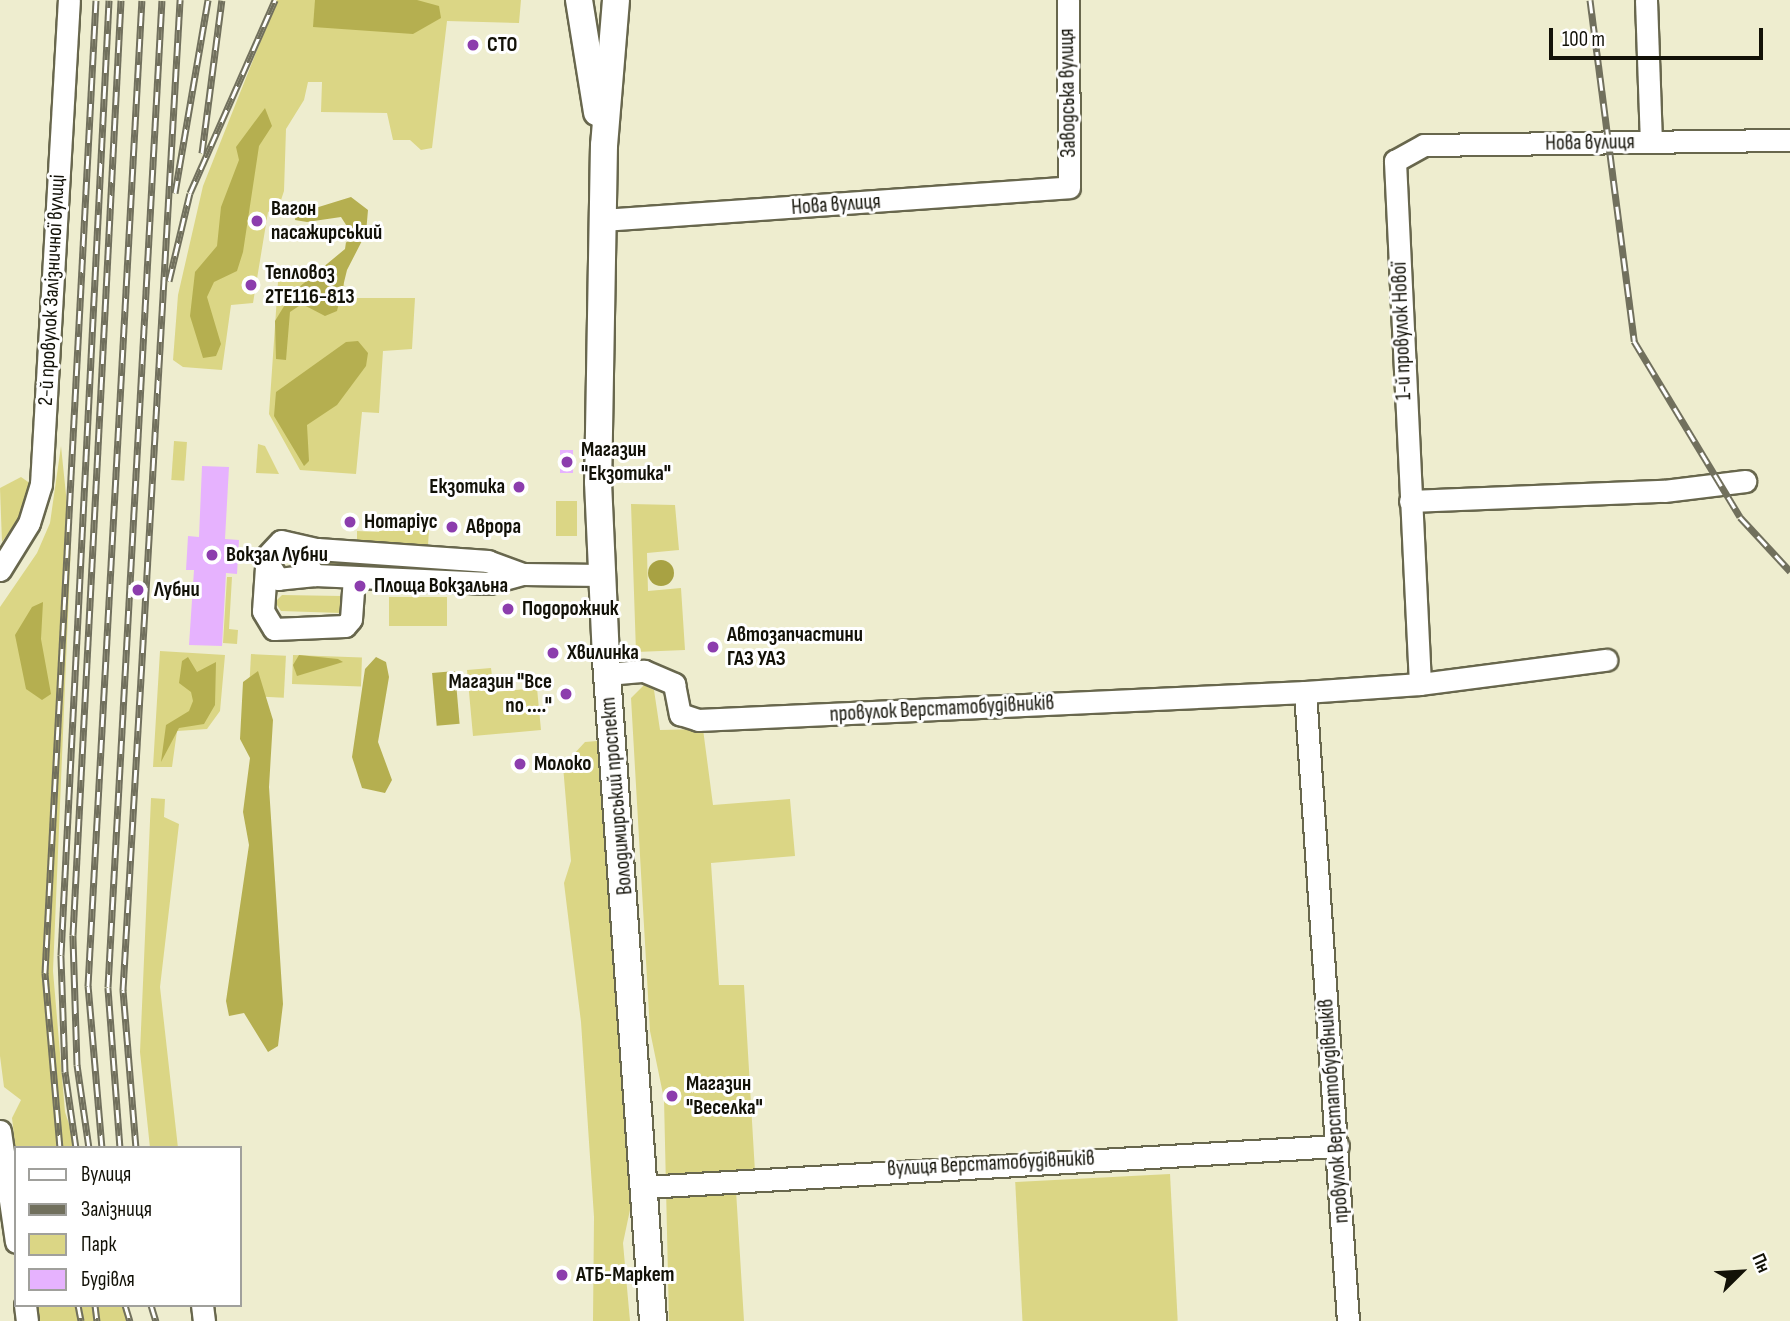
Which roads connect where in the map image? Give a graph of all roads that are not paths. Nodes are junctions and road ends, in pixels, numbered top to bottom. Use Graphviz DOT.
graph roads {
  1 [pos="69,0"];
  2 [pos="579,0"];
  3 [pos="616,0"];
  4 [pos="1068,0"];
  5 [pos="1646,0"];
  6 [pos="1790,140"];
  7 [pos="1651,141"];
  8 [pos="604,145"];
  9 [pos="1395,161"];
  10 [pos="1069,187"];
  11 [pos="602,220"];
  12 [pos="1745,481"];
  13 [pos="1410,501"];
  14 [pos="317,550"];
  15 [pos="266,566"];
  16 [pos="0,570"];
  17 [pos="523,574"];
  18 [pos="315,575"];
  19 [pos="601,575"];
  20 [pos="354,577"];
  21 [pos="1605,660"];
  22 [pos="607,674"];
  23 [pos="1420,684"];
  24 [pos="1305,692"];
  25 [pos="0,1131"];
  26 [pos="1338,1146"];
  27 [pos="645,1187"];
  28 [pos="14,1228"];
  29 [pos="653,1321"];
  30 [pos="1348,1321"];
  1 -- 16 [label="street, 2-й провулок Залізничної вулиці"];
  2 -- 8 [label="main road, Володимирський проспект"];
  3 -- 8 [label="main road, Володимирський проспект"];
  4 -- 10 [label="street, Заводська вулиця"];
  5 -- 7 [label="street"];
  6 -- 7 [label="street, Нова вулиця"];
  7 -- 9 [label="street, Нова вулиця"];
  8 -- 11 [label="main road, Володимирський проспект"];
  9 -- 13 [label="street, 1-й провулок Нової"];
  10 -- 11 [label="street, Нова вулиця"];
  11 -- 19 [label="main road, Володимирський проспект"];
  12 -- 13 [label="street"];
  13 -- 23 [label="street, 1-й провулок Нової"];
  14 -- 15 [label="street"];
  14 -- 17 [label="street"];
  14 -- 18 [label="street"];
  15 -- 18 [label="street"];
  15 -- 20 [label="street"];
  17 -- 19 [label="street"];
  17 -- 20 [label="street"];
  18 -- 20 [label="street"];
  19 -- 22 [label="main road, Володимирський проспект"];
  21 -- 23 [label="street, провулок Верстатобудівників"];
  22 -- 24 [label="street, провулок Верстатобудівників"];
  22 -- 27 [label="main road, Володимирський проспект"];
  23 -- 24 [label="street, провулок Верстатобудівників"];
  24 -- 26 [label="street, провулок Верстатобудівників"];
  25 -- 28 [label="street"];
  26 -- 27 [label="street, вулиця Верстатобудівників"];
  26 -- 30 [label="street, провулок Верстатобудівників"];
  27 -- 29 [label="main road, Володимирський проспект"];
}
